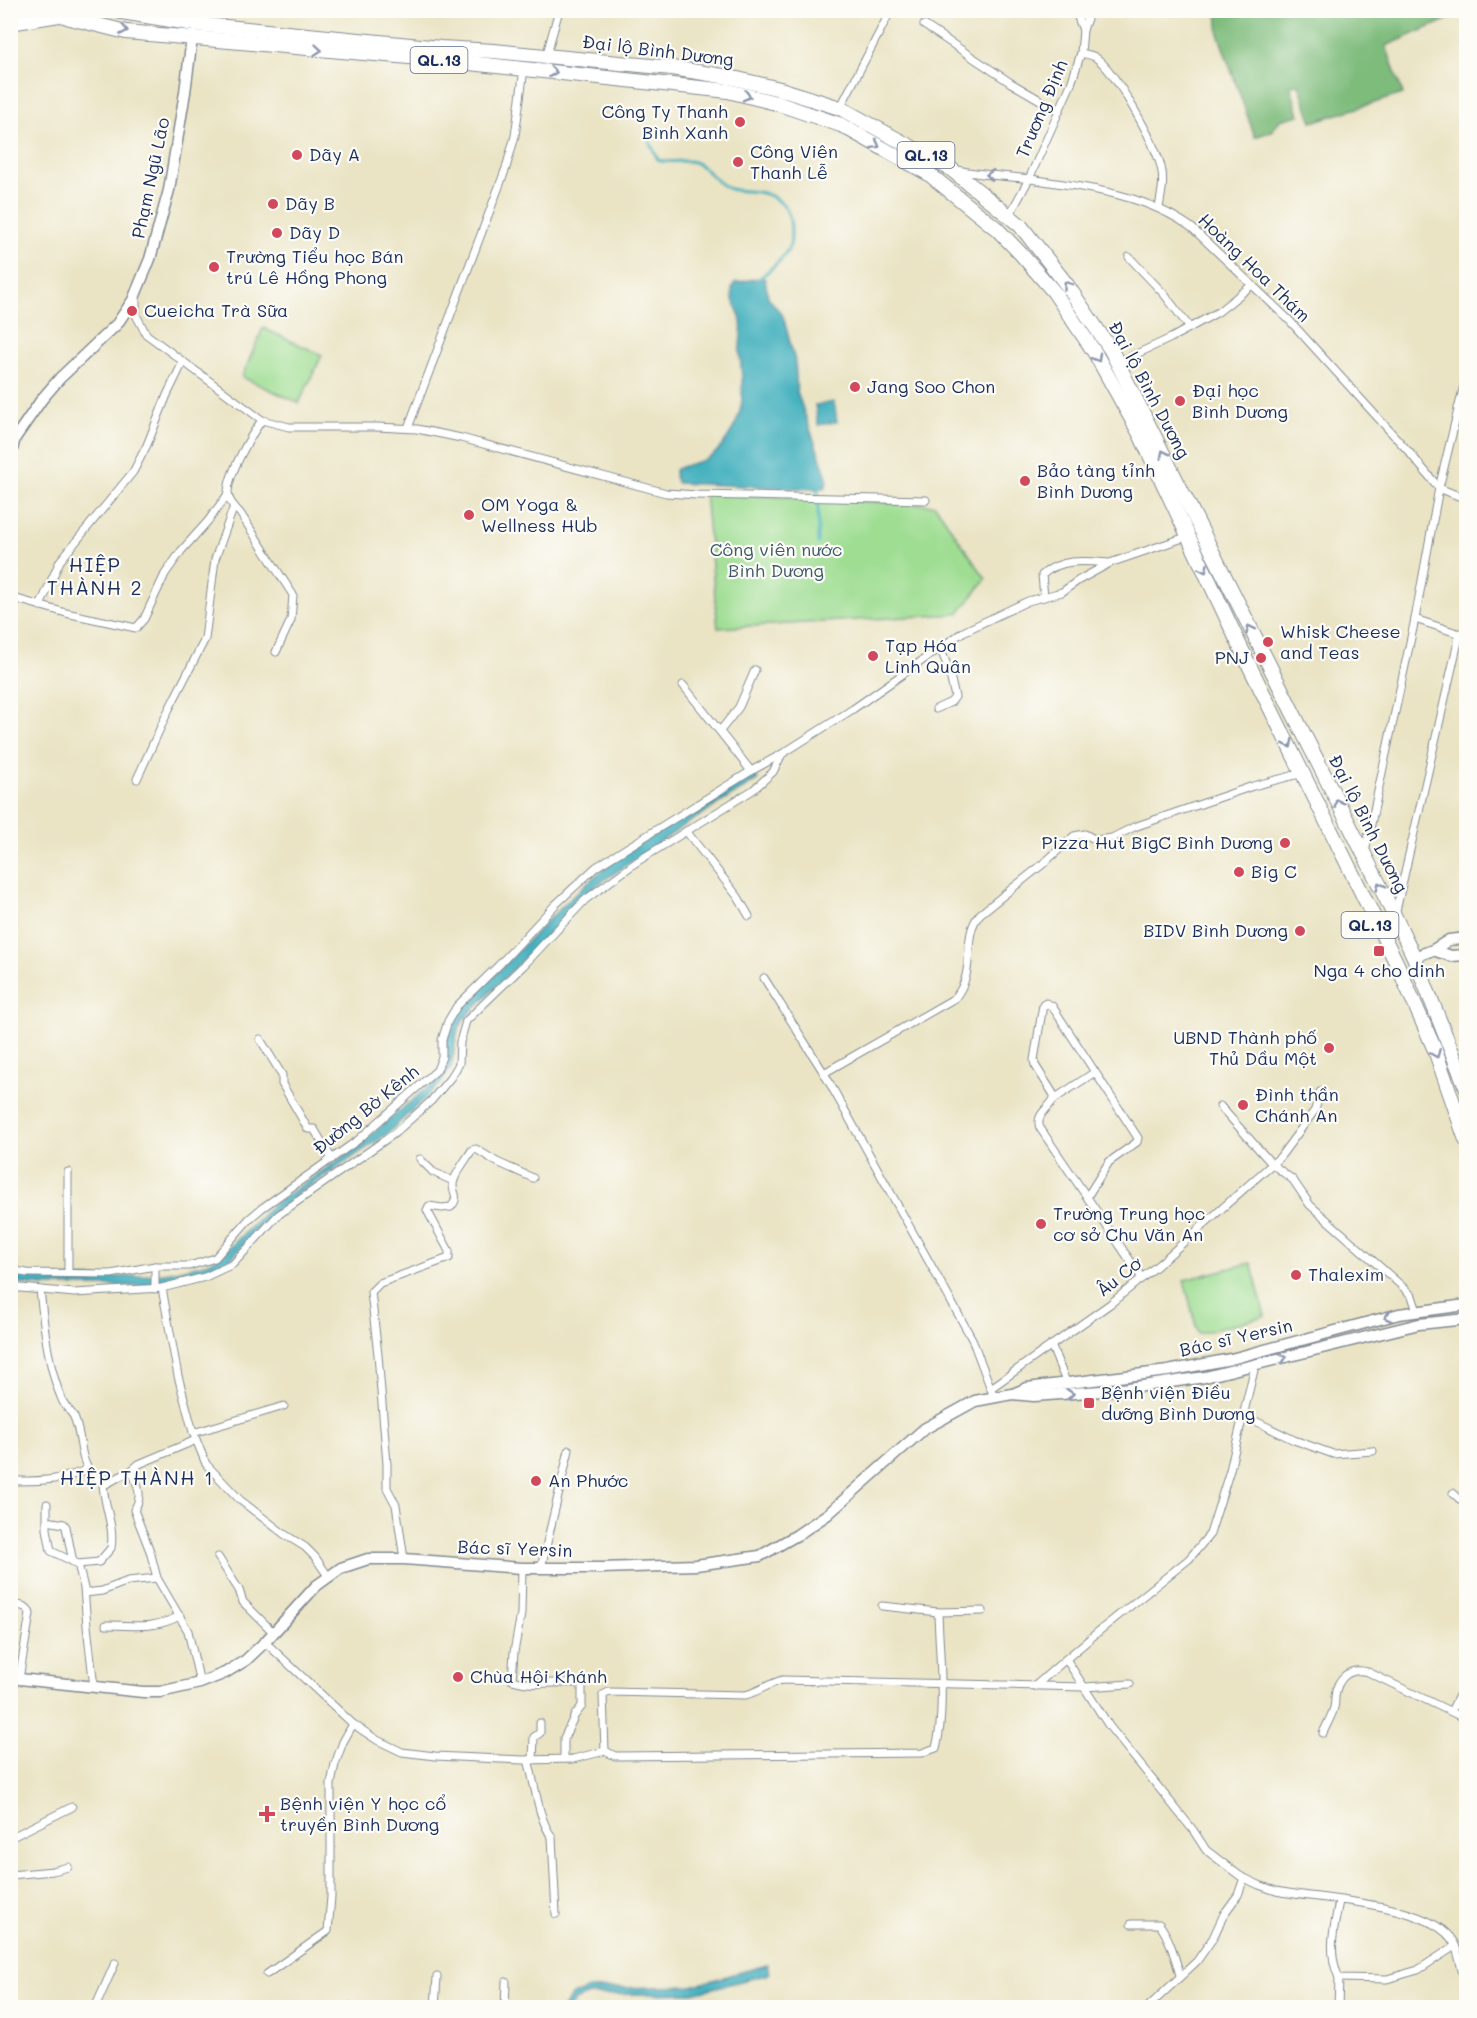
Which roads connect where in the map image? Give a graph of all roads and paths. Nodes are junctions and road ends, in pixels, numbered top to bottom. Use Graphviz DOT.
graph roads {
  1 [pos="47,10"];
  2 [pos="110,10"];
  3 [pos="559,10"];
  4 [pos="891,10"];
  5 [pos="1075,10"];
  6 [pos="1090,10"];
  7 [pos="61,15"];
  8 [pos="196,17"];
  9 [pos="10,23"];
  10 [pos="924,25"];
  11 [pos="1083,30"];
  12 [pos="192,39"];
  13 [pos="1082,53"];
  14 [pos="546,57"];
  15 [pos="524,69"];
  16 [pos="840,108"];
  17 [pos="1059,111"];
  18 [pos="951,169"];
  19 [pos="1029,179"];
  20 [pos="1159,208"];
  21 [pos="1010,216"];
  22 [pos="997,229"];
  23 [pos="1129,257"];
  24 [pos="1252,285"];
  25 [pos="136,293"];
  26 [pos="1190,328"];
  27 [pos="183,362"];
  28 [pos="1117,363"];
  29 [pos="1467,376"];
  30 [pos="1458,408"];
  31 [pos="1467,411"];
  32 [pos="262,420"];
  33 [pos="408,428"];
  34 [pos="10,457"];
  35 [pos="1439,488"];
  36 [pos="228,494"];
  37 [pos="1467,499"];
  38 [pos="926,500"];
  39 [pos="234,506"];
  40 [pos="1189,536"];
  41 [pos="1110,563"];
  42 [pos="10,597"];
  43 [pos="1044,597"];
  44 [pos="40,606"];
  45 [pos="1415,619"];
  46 [pos="1463,634"];
  47 [pos="940,648"];
  48 [pos="276,652"];
  49 [pos="755,670"];
  50 [pos="683,686"];
  51 [pos="936,709"];
  52 [pos="720,732"];
  53 [pos="782,754"];
  54 [pos="751,771"];
  55 [pos="1303,772"];
  56 [pos="137,778"];
  57 [pos="686,831"];
  58 [pos="1365,855"];
  59 [pos="749,916"];
  60 [pos="1395,917"];
  61 [pos="1467,938"];
  62 [pos="1432,950"];
  63 [pos="1467,955"];
  64 [pos="1414,957"];
  65 [pos="1397,964"];
  66 [pos="764,978"];
  67 [pos="260,1040"];
  68 [pos="1095,1072"];
  69 [pos="824,1073"];
  70 [pos="1467,1087"];
  71 [pos="1320,1092"];
  72 [pos="1054,1099"];
  73 [pos="1220,1106"];
  74 [pos="1467,1140"];
  75 [pos="332,1159"];
  76 [pos="420,1159"];
  77 [pos="1272,1164"];
  78 [pos="68,1172"];
  79 [pos="533,1178"];
  80 [pos="453,1181"];
  81 [pos="1087,1197"];
  82 [pos="155,1268"];
  83 [pos="10,1270"];
  84 [pos="68,1274"];
  85 [pos="1142,1278"];
  86 [pos="10,1287"];
  87 [pos="157,1288"];
  88 [pos="40,1290"];
  89 [pos="1466,1305"];
  90 [pos="1417,1311"];
  91 [pos="1467,1319"];
  92 [pos="1318,1336"];
  93 [pos="1051,1345"];
  94 [pos="1322,1347"];
  95 [pos="1254,1353"];
  96 [pos="1255,1366"];
  97 [pos="1168,1371"];
  98 [pos="1170,1383"];
  99 [pos="1067,1384"];
  100 [pos="1115,1384"];
  101 [pos="992,1392"];
  102 [pos="1012,1394"];
  103 [pos="284,1406"];
  104 [pos="1243,1415"];
  105 [pos="195,1437"];
  106 [pos="569,1450"];
  107 [pos="1373,1451"];
  108 [pos="88,1469"];
  109 [pos="132,1470"];
  110 [pos="18,1480"];
  111 [pos="103,1482"];
  112 [pos="1453,1492"];
  113 [pos="47,1504"];
  114 [pos="1467,1505"];
  115 [pos="47,1521"];
  116 [pos="218,1557"];
  117 [pos="404,1559"];
  118 [pos="75,1563"];
  119 [pos="522,1568"];
  120 [pos="541,1568"];
  121 [pos="328,1576"];
  122 [pos="157,1578"];
  123 [pos="85,1593"];
  124 [pos="10,1600"];
  125 [pos="882,1606"];
  126 [pos="982,1611"];
  127 [pos="938,1612"];
  128 [pos="180,1616"];
  129 [pos="106,1625"];
  130 [pos="273,1632"];
  131 [pos="266,1642"];
  132 [pos="1066,1659"];
  133 [pos="15,1679"];
  134 [pos="1467,1682"];
  135 [pos="200,1683"];
  136 [pos="940,1683"];
  137 [pos="1130,1684"];
  138 [pos="1035,1686"];
  139 [pos="94,1687"];
  140 [pos="1085,1687"];
  141 [pos="1451,1711"];
  142 [pos="1467,1719"];
  143 [pos="540,1723"];
  144 [pos="352,1724"];
  145 [pos="1323,1733"];
  146 [pos="605,1751"];
  147 [pos="564,1759"];
  148 [pos="531,1760"];
  149 [pos="72,1807"];
  150 [pos="10,1838"];
  151 [pos="68,1867"];
  152 [pos="10,1875"];
  153 [pos="1244,1878"];
  154 [pos="1339,1901"];
  155 [pos="556,1914"];
  156 [pos="1131,1924"];
  157 [pos="1455,1946"];
  158 [pos="115,1963"];
  159 [pos="267,1974"];
  160 [pos="1180,1975"];
  161 [pos="436,1977"];
  162 [pos="1339,1978"];
  163 [pos="506,1982"];
  164 [pos="1467,1987"];
  165 [pos="95,2007"];
  166 [pos="435,2007"];
  167 [pos="505,2007"];
  168 [pos="1147,2007"];
  169 [pos="1338,2007"];
  1 -- 7 [label="highway, Đại lộ Bình Dương / QL.13"];
  2 -- 8 [label="highway, Đại lộ Bình Dương / QL.13"];
  3 -- 14 [label="street"];
  4 -- 16 [label="street"];
  5 -- 11 [label="street, Trương Định"];
  6 -- 11 [label="street"];
  7 -- 9 [label="highway"];
  7 -- 12 [label="highway, Đại lộ Bình Dương / QL.13, one-way"];
  8 -- 14 [label="highway, Đại lộ Bình Dương / QL.13"];
  10 -- 17 [label="street"];
  11 -- 13 [label="street, Trương Định"];
  12 -- 15 [label="highway, Đại lộ Bình Dương / QL.13, one-way"];
  12 -- 25 [label="main road, Phạm Ngũ Lão"];
  13 -- 17 [label="street, Trương Định"];
  13 -- 20 [label="street"];
  14 -- 16 [label="highway, Đại lộ Bình Dương / QL.13"];
  15 -- 22 [label="highway, Đại lộ Bình Dương / QL.13, one-way"];
  15 -- 33 [label="street"];
  16 -- 18 [label="highway, Đại lộ Bình Dương / QL.13"];
  17 -- 19 [label="street, Trương Định"];
  19 -- 18 [label="street, Hoàng Hoa Thám, one-way"];
  18 -- 21 [label="highway, Đại lộ Bình Dương / QL.13"];
  19 -- 20 [label="street, Hoàng Hoa Thám"];
  19 -- 21 [label="street, Trương Định"];
  20 -- 24 [label="street, Hoàng Hoa Thám"];
  21 -- 22 [label="highway"];
  28 -- 21 [label="highway, Đại lộ Bình Dương / QL.13, one-way"];
  22 -- 40 [label="highway, Đại lộ Bình Dương / QL.13, one-way"];
  23 -- 26 [label="street"];
  24 -- 26 [label="street"];
  24 -- 35 [label="street, Hoàng Hoa Thám"];
  25 -- 27 [label="street"];
  25 -- 34 [label="main road, Phạm Ngũ Lão"];
  26 -- 28 [label="street"];
  27 -- 32 [label="street"];
  27 -- 44 [label="street"];
  58 -- 28 [label="highway, Đại lộ Bình Dương / QL.13, one-way"];
  29 -- 30 [label="street"];
  30 -- 31 [label="street"];
  30 -- 35 [label="street"];
  32 -- 33 [label="street"];
  32 -- 36 [label="street"];
  33 -- 38 [label="street"];
  35 -- 37 [label="street"];
  35 -- 45 [label="street"];
  36 -- 39 [label="street"];
  36 -- 44 [label="street"];
  39 -- 48 [label="street"];
  39 -- 56 [label="street"];
  40 -- 41 [label="street"];
  40 -- 55 [label="highway, Đại lộ Bình Dương / QL.13, one-way"];
  41 -- 43 [label="street, Đường Bờ Kênh"];
  41 -- 43 [label="street"];
  42 -- 44 [label="street"];
  43 -- 47 [label="street, Đường Bờ Kênh"];
  45 -- 46 [label="street"];
  45 -- 58 [label="street"];
  46 -- 60 [label="street"];
  47 -- 51 [label="street"];
  47 -- 53 [label="street, Đường Bờ Kênh"];
  49 -- 52 [label="street"];
  50 -- 52 [label="street"];
  52 -- 54 [label="street"];
  53 -- 54 [label="street, Đường Bờ Kênh"];
  53 -- 57 [label="street"];
  54 -- 75 [label="street, Đường Bờ Kênh"];
  55 -- 65 [label="highway, Đại lộ Bình Dương / QL.13"];
  55 -- 69 [label="street"];
  57 -- 59 [label="street"];
  57 -- 87 [label="street"];
  60 -- 58 [label="highway, Đại lộ Bình Dương / QL.13, one-way"];
  60 -- 64 [label="highway, Đại lộ Bình Dương / QL.13"];
  61 -- 62 [label="main road"];
  62 -- 63 [label="main road"];
  62 -- 64 [label="main road"];
  64 -- 65 [label="highway"];
  64 -- 70 [label="highway, Đại lộ Bình Dương / QL.13"];
  65 -- 74 [label="highway, Đại lộ Bình Dương / QL.13, one-way"];
  66 -- 69 [label="street"];
  67 -- 75 [label="street"];
  68 -- 72 [label="street"];
  68 -- 72 [label="street"];
  68 -- 81 [label="street"];
  69 -- 101 [label="street"];
  71 -- 77 [label="street, Âu Cơ"];
  72 -- 81 [label="street"];
  73 -- 77 [label="street"];
  75 -- 82 [label="street, Đường Bờ Kênh"];
  76 -- 80 [label="street"];
  77 -- 85 [label="street, Âu Cơ"];
  77 -- 90 [label="street"];
  78 -- 84 [label="street"];
  79 -- 80 [label="street"];
  80 -- 117 [label="street"];
  81 -- 85 [label="street"];
  82 -- 84 [label="street, Đường Bờ Kênh"];
  82 -- 87 [label="street"];
  83 -- 84 [label="street, Đường Bờ Kênh"];
  85 -- 93 [label="street, Âu Cơ"];
  86 -- 88 [label="street"];
  87 -- 88 [label="street"];
  87 -- 105 [label="street"];
  88 -- 108 [label="street"];
  89 -- 90 [label="main road, Bác sĩ Yersin"];
  90 -- 92 [label="main road, Bác sĩ Yersin, one-way"];
  91 -- 94 [label="main road, Bác sĩ Yersin"];
  92 -- 94 [label="main road"];
  92 -- 95 [label="main road, Bác sĩ Yersin"];
  93 -- 99 [label="street"];
  93 -- 101 [label="street, Âu Cơ"];
  96 -- 94 [label="main road, Bác sĩ Yersin, one-way"];
  95 -- 96 [label="main road"];
  95 -- 97 [label="main road, Bác sĩ Yersin"];
  96 -- 98 [label="main road, Bác sĩ Yersin"];
  96 -- 104 [label="street"];
  97 -- 98 [label="main road"];
  97 -- 100 [label="main road, Bác sĩ Yersin"];
  98 -- 100 [label="main road, Bác sĩ Yersin"];
  99 -- 100 [label="main road, Bác sĩ Yersin"];
  99 -- 102 [label="main road, Bác sĩ Yersin"];
  102 -- 100 [label="main road, Bác sĩ Yersin, one-way"];
  101 -- 102 [label="main road, Bác sĩ Yersin"];
  101 -- 120 [label="main road, Bác sĩ Yersin"];
  103 -- 105 [label="street"];
  104 -- 107 [label="street"];
  104 -- 132 [label="street"];
  105 -- 109 [label="street"];
  105 -- 121 [label="street"];
  106 -- 120 [label="street"];
  108 -- 110 [label="street"];
  108 -- 111 [label="street"];
  109 -- 111 [label="street"];
  109 -- 122 [label="street"];
  111 -- 118 [label="street"];
  112 -- 114 [label="street"];
  113 -- 115 [label="street"];
  115 -- 118 [label="street"];
  115 -- 118 [label="street"];
  116 -- 130 [label="street"];
  117 -- 119 [label="main road, Bác sĩ Yersin"];
  117 -- 121 [label="main road, Bác sĩ Yersin"];
  118 -- 123 [label="street"];
  119 -- 120 [label="main road, Bác sĩ Yersin"];
  119 -- 147 [label="street"];
  121 -- 130 [label="main road, Bác sĩ Yersin"];
  122 -- 123 [label="street"];
  122 -- 128 [label="street"];
  123 -- 139 [label="street"];
  124 -- 133 [label="street"];
  125 -- 127 [label="street"];
  126 -- 127 [label="street"];
  127 -- 136 [label="street"];
  128 -- 129 [label="street"];
  128 -- 135 [label="street"];
  130 -- 131 [label="main road, Bác sĩ Yersin"];
  131 -- 135 [label="main road, Bác sĩ Yersin"];
  131 -- 144 [label="street"];
  132 -- 138 [label="street"];
  132 -- 140 [label="street"];
  133 -- 139 [label="main road, Bác sĩ Yersin"];
  134 -- 141 [label="street"];
  135 -- 139 [label="main road, Bác sĩ Yersin"];
  136 -- 138 [label="street"];
  136 -- 146 [label="street"];
  136 -- 146 [label="street"];
  137 -- 140 [label="street"];
  138 -- 140 [label="street"];
  140 -- 153 [label="street"];
  141 -- 142 [label="street"];
  141 -- 145 [label="street"];
  143 -- 148 [label="street"];
  144 -- 148 [label="street"];
  144 -- 159 [label="street"];
  146 -- 147 [label="street"];
  147 -- 148 [label="street"];
  148 -- 155 [label="street"];
  149 -- 150 [label="street"];
  151 -- 152 [label="street"];
  153 -- 154 [label="street"];
  153 -- 160 [label="street"];
  154 -- 157 [label="street"];
  154 -- 162 [label="street"];
  156 -- 160 [label="street"];
  157 -- 162 [label="street"];
  157 -- 164 [label="street"];
  158 -- 165 [label="street"];
  160 -- 168 [label="street"];
  161 -- 166 [label="street"];
  162 -- 169 [label="street"];
  163 -- 167 [label="street"];
}
